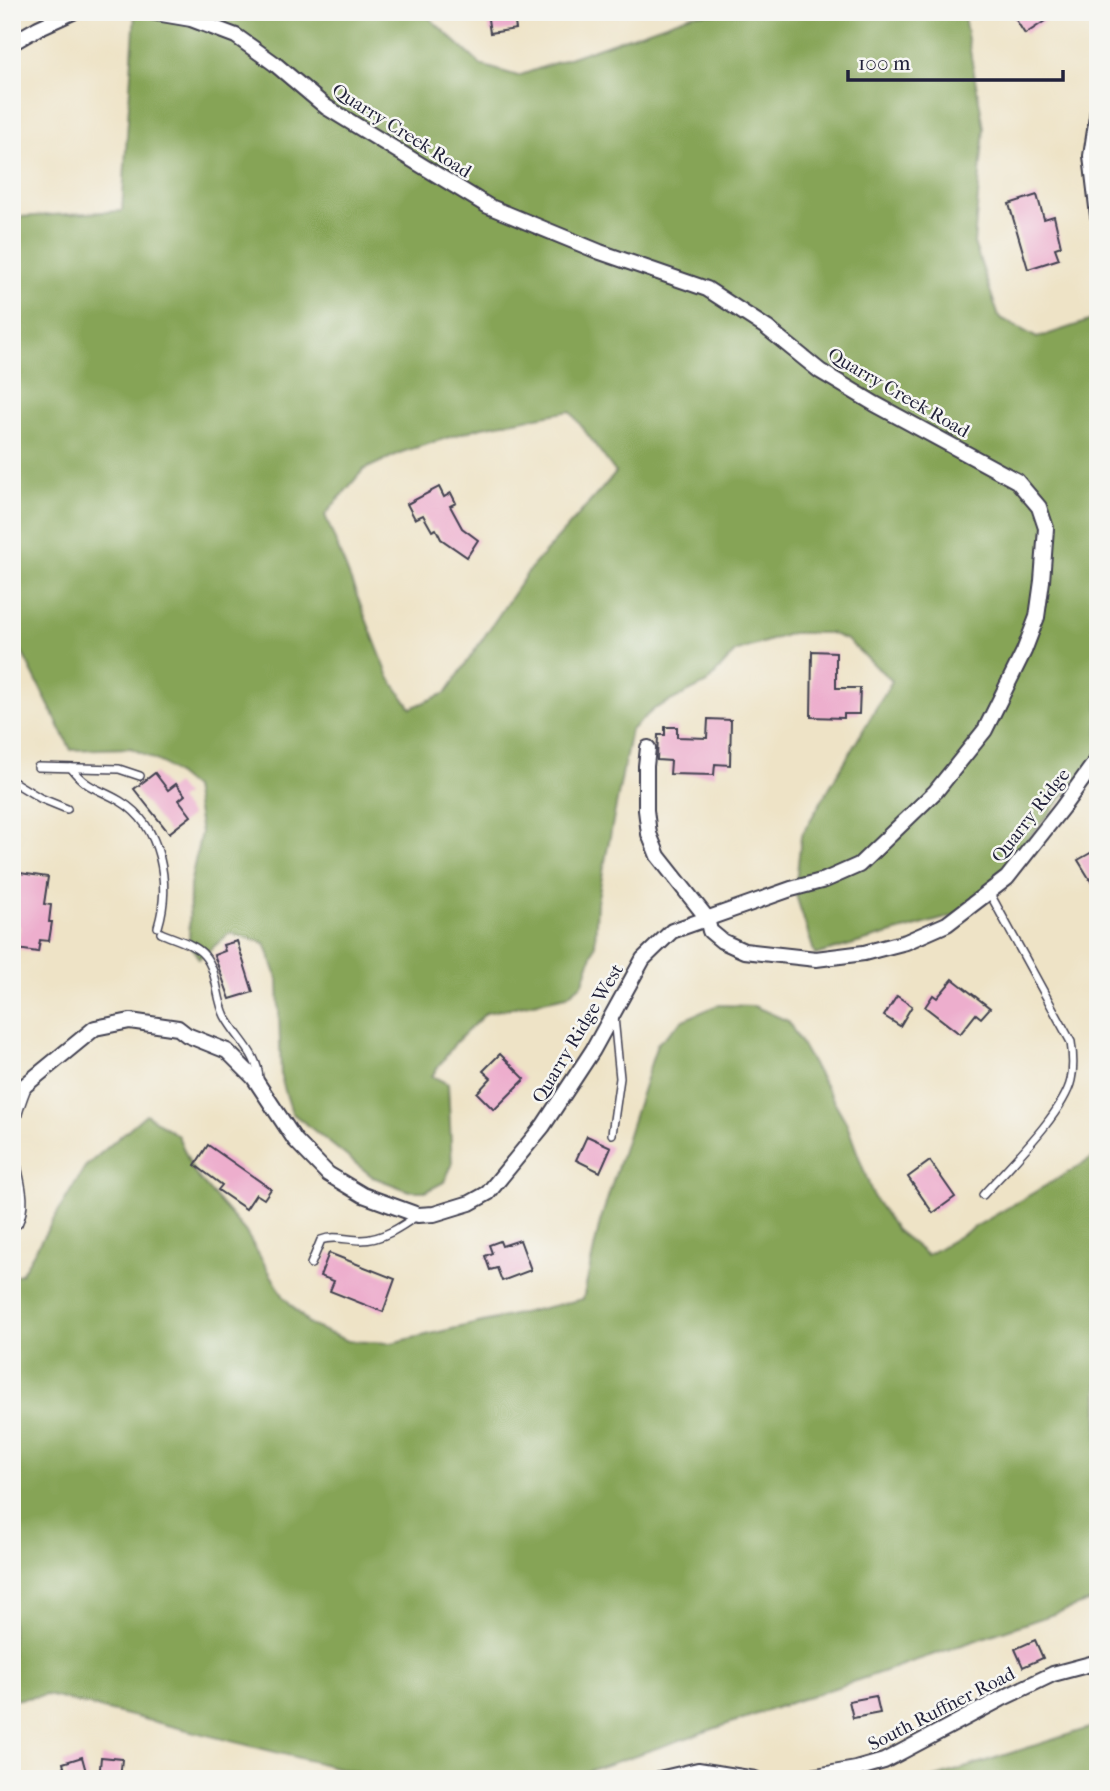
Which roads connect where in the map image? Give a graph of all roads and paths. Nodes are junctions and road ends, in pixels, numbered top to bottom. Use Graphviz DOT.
graph roads {
  1 [pos="74,12"];
  2 [pos="150,12"];
  3 [pos="12,43"];
  4 [pos="1098,110"];
  5 [pos="1098,215"];
  6 [pos="648,748"];
  7 [pos="1098,758"];
  8 [pos="38,767"];
  9 [pos="71,768"];
  10 [pos="140,776"];
  11 [pos="12,781"];
  12 [pos="68,809"];
  13 [pos="989,892"];
  14 [pos="707,918"];
  15 [pos="613,1014"];
  16 [pos="259,1086"];
  17 [pos="19,1087"];
  18 [pos="612,1134"];
  19 [pos="983,1195"];
  20 [pos="418,1215"];
  21 [pos="18,1224"];
  22 [pos="311,1264"];
  23 [pos="1098,1662"];
  24 [pos="659,1779"];
  25 [pos="755,1779"];
  26 [pos="799,1779"];
  1 -- 3 [label="street"];
  2 -- 14 [label="street, Quarry Creek Road"];
  4 -- 5 [label="street"];
  6 -- 14 [label="street, Quarry Ridge"];
  7 -- 13 [label="street, Quarry Ridge"];
  8 -- 9 [label="lane"];
  9 -- 10 [label="lane"];
  9 -- 16 [label="lane"];
  11 -- 12 [label="lane"];
  13 -- 14 [label="street, Quarry Ridge"];
  13 -- 19 [label="lane"];
  14 -- 15 [label="street, Quarry Ridge West"];
  15 -- 18 [label="lane"];
  15 -- 20 [label="street, Quarry Ridge West"];
  16 -- 17 [label="street, Quarry Ridge West"];
  16 -- 20 [label="street, Quarry Ridge West"];
  17 -- 21 [label="lane"];
  20 -- 22 [label="lane"];
  23 -- 26 [label="street, South Ruffner Road"];
  24 -- 25 [label="street"];
}
